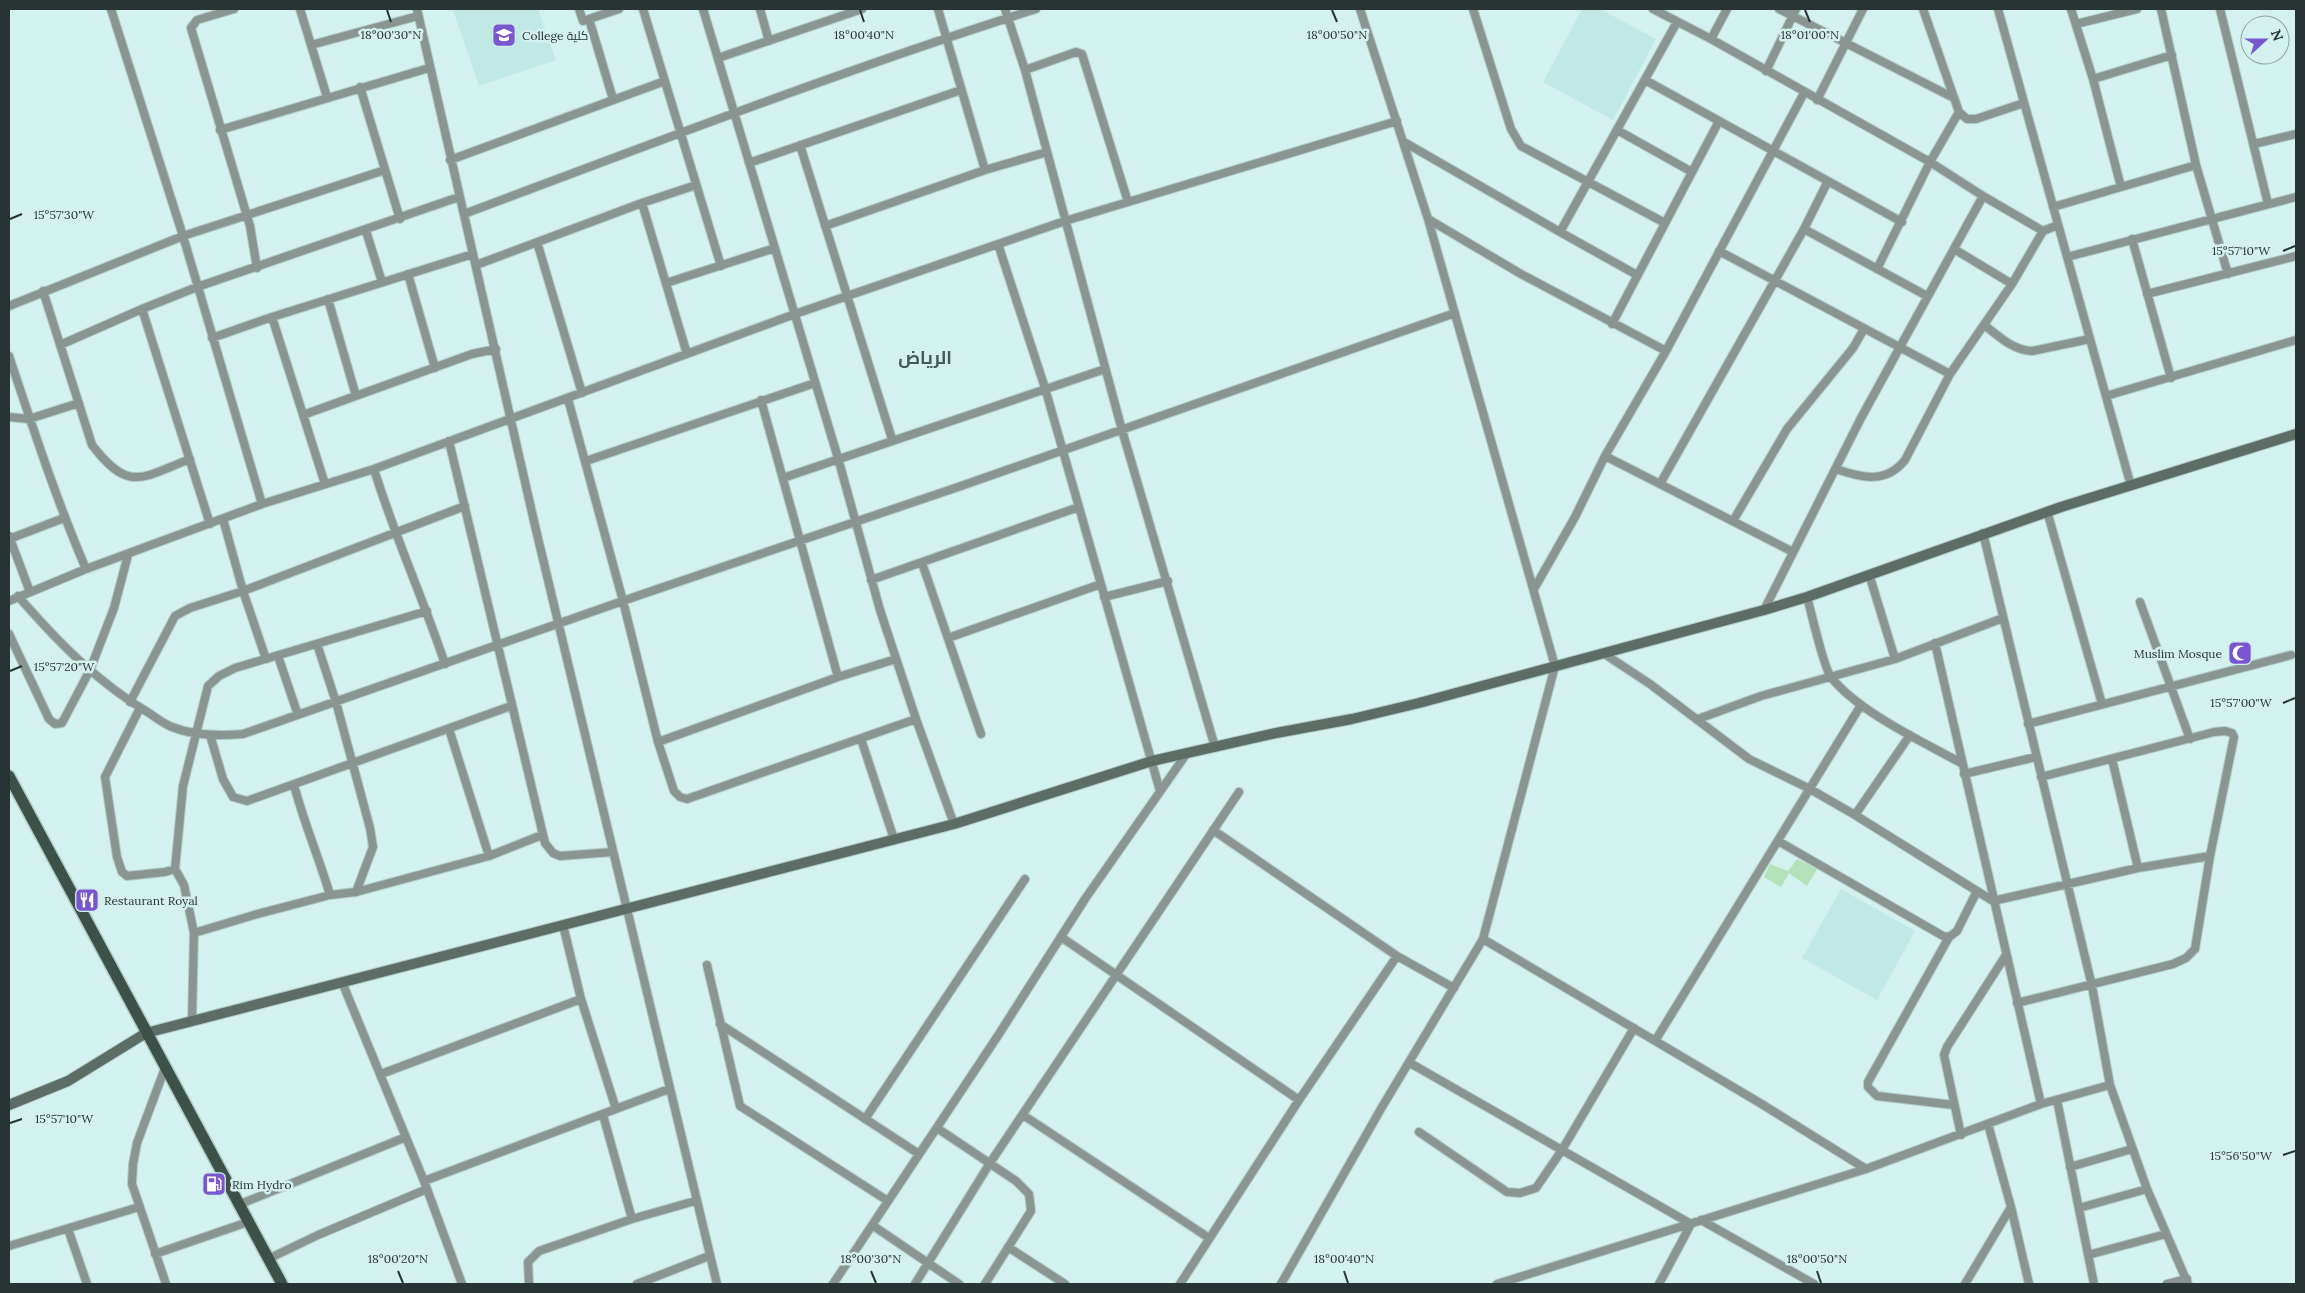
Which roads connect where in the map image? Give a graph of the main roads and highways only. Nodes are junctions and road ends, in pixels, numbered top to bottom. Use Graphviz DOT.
graph roads {
  1 [pos="9,776"];
  2 [pos="282,1284"];
  1 -- 2 [label="main road"];
}
